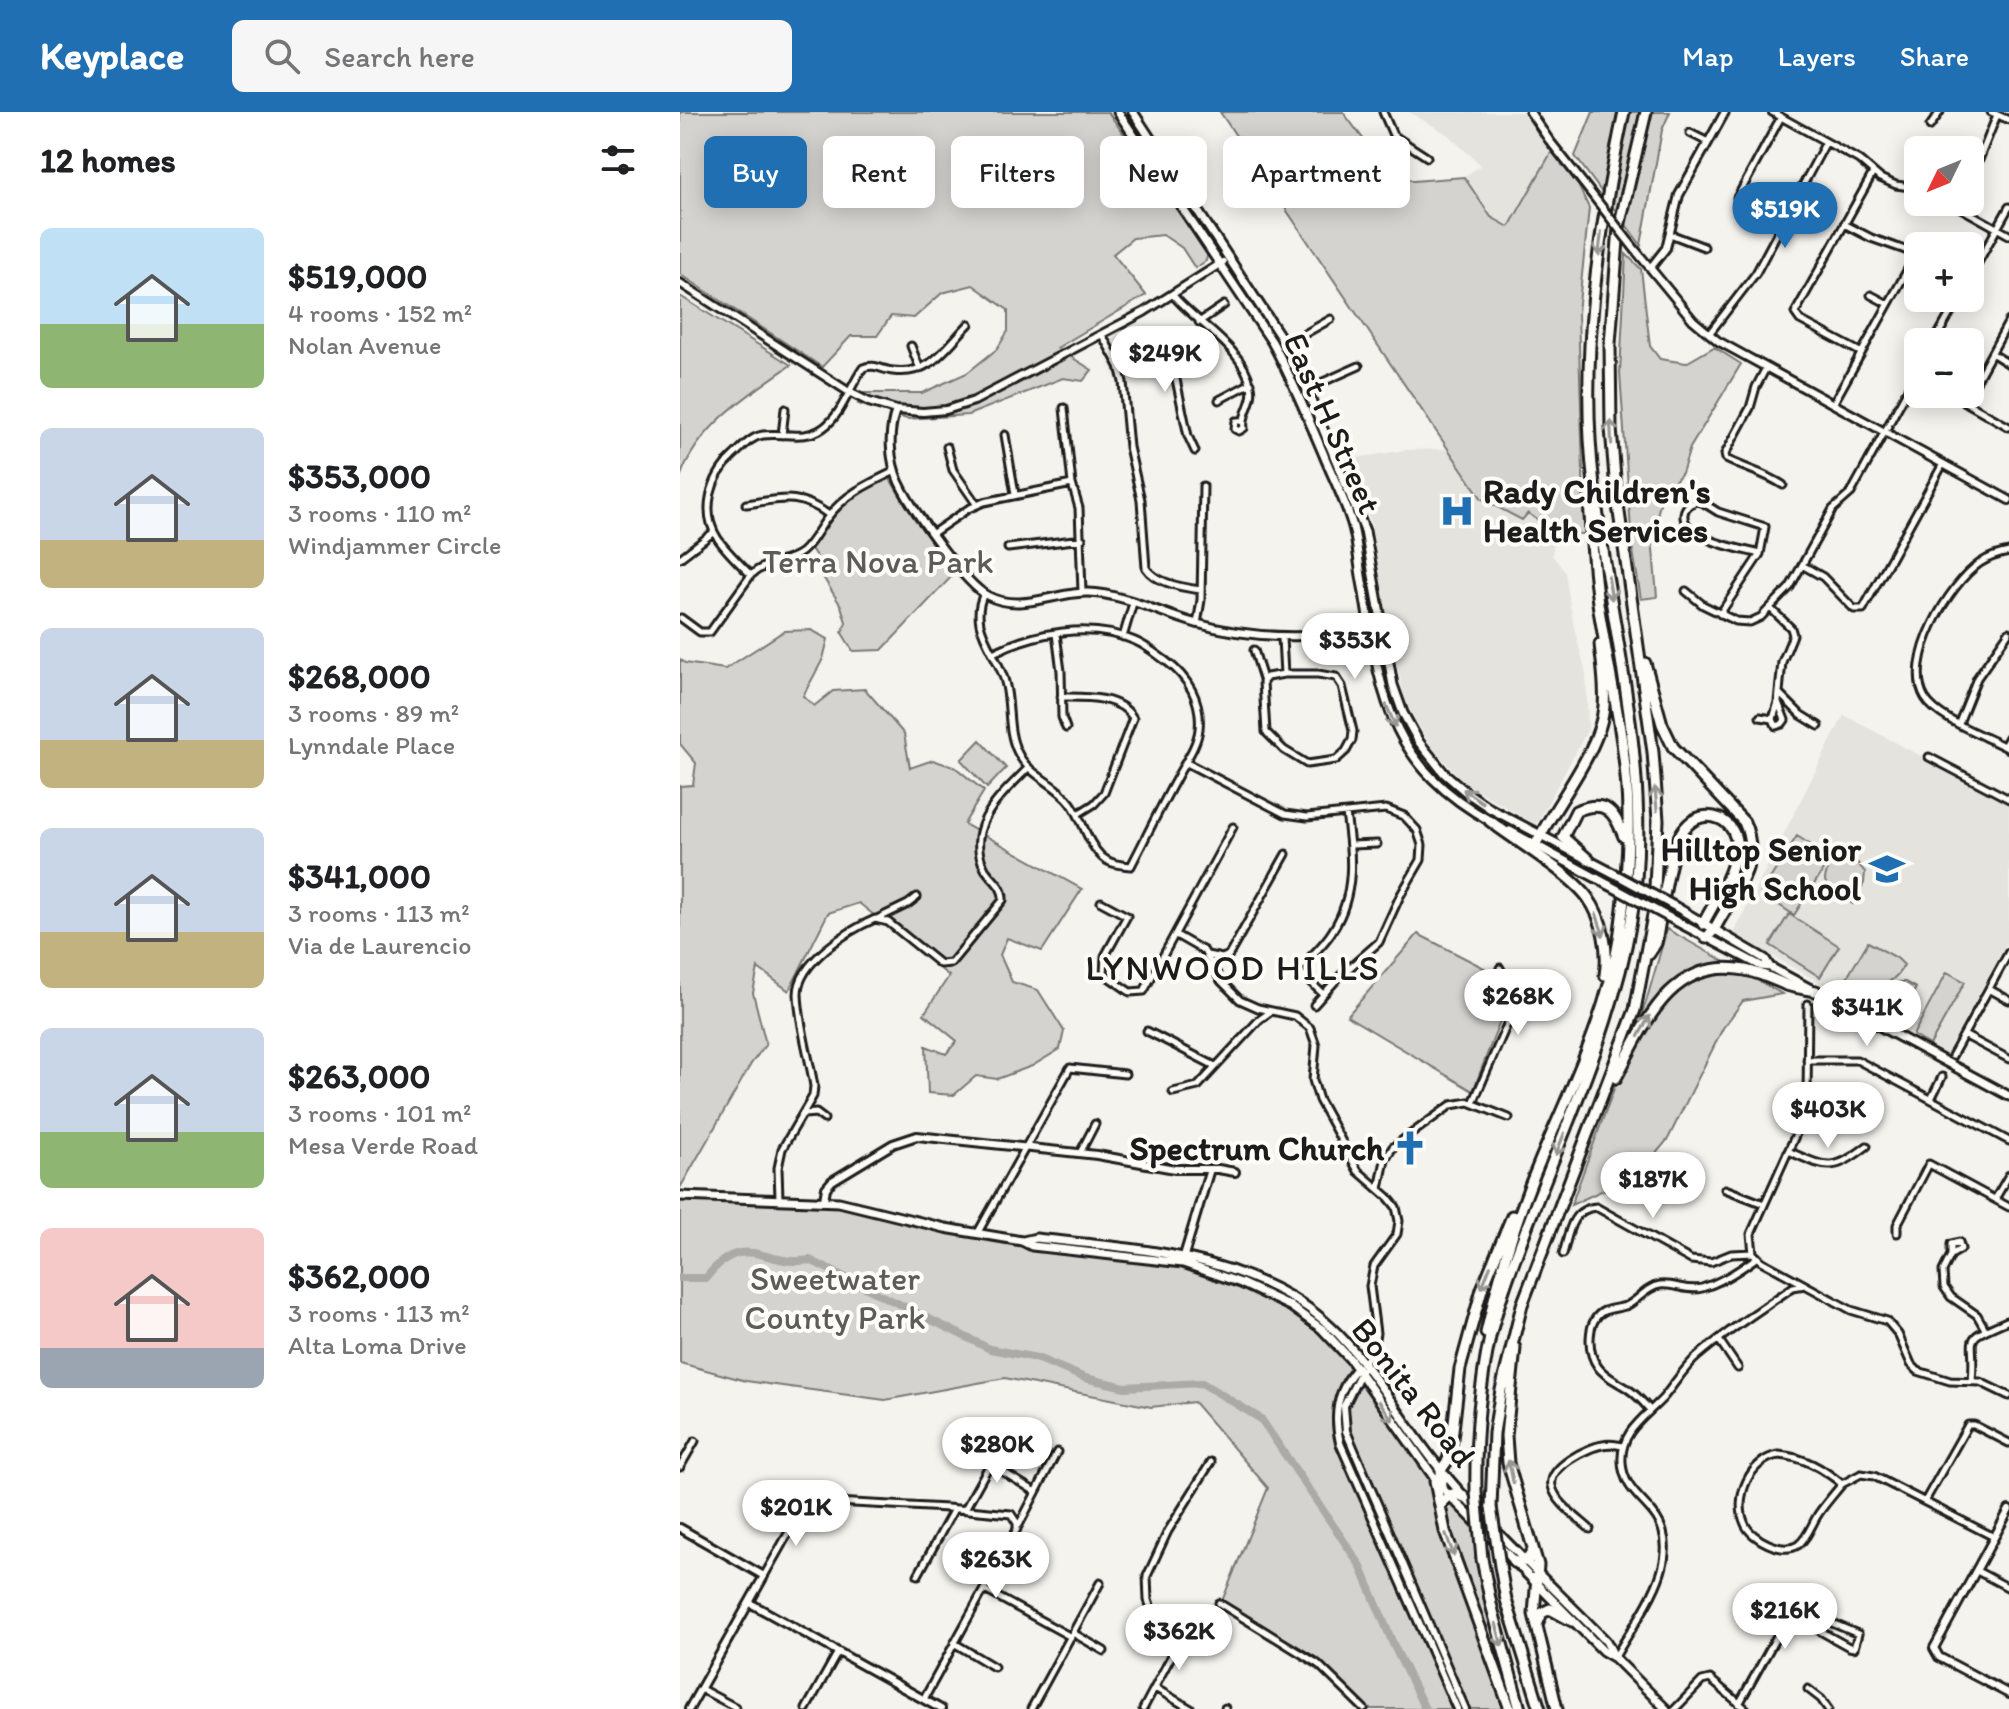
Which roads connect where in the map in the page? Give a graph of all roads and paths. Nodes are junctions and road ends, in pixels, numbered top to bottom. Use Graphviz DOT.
graph roads {
  1 [pos="1118,112"];
  2 [pos="1133,112"];
  3 [pos="1383,112"];
  4 [pos="1530,112"];
  5 [pos="1624,112"];
  6 [pos="1649,112"];
  7 [pos="1725,112"];
  8 [pos="1772,112"];
  9 [pos="1940,112"];
  10 [pos="1994,113"];
  11 [pos="1781,117"];
  12 [pos="2009,120"];
  13 [pos="1930,126"];
  14 [pos="1690,133"];
  15 [pos="1708,142"];
  16 [pos="1826,142"];
  17 [pos="1984,144"];
  18 [pos="1427,157"];
  19 [pos="1873,173"];
  20 [pos="1904,186"];
  21 [pos="1737,198"];
  22 [pos="2009,207"];
  23 [pos="1975,216"];
  24 [pos="1844,224"];
  25 [pos="1997,228"];
  26 [pos="1670,234"];
  27 [pos="2009,235"];
  28 [pos="1704,247"];
  29 [pos="1984,252"];
  30 [pos="1232,255"];
  31 [pos="1220,263"];
  32 [pos="1651,267"];
  33 [pos="680,283"];
  34 [pos="1176,294"];
  35 [pos="1871,295"];
  36 [pos="1888,304"];
  37 [pos="1224,305"];
  38 [pos="1331,319"];
  39 [pos="2009,321"];
  40 [pos="1199,322"];
  41 [pos="969,324"];
  42 [pos="1709,334"];
  43 [pos="1102,335"];
  44 [pos="1301,336"];
  45 [pos="911,346"];
  46 [pos="1860,352"];
  47 [pos="1993,354"];
  48 [pos="2009,364"];
  49 [pos="1119,366"];
  50 [pos="1359,366"];
  51 [pos="1766,368"];
  52 [pos="920,369"];
  53 [pos="1984,369"];
  54 [pos="1323,382"];
  55 [pos="1251,383"];
  56 [pos="849,392"];
  57 [pos="1904,397"];
  58 [pos="1219,400"];
  59 [pos="1833,404"];
  60 [pos="1064,408"];
  61 [pos="1976,408"];
  62 [pos="785,409"];
  63 [pos="896,410"];
  64 [pos="1243,421"];
  65 [pos="2009,427"];
  66 [pos="1884,433"];
  67 [pos="782,435"];
  68 [pos="1005,435"];
  69 [pos="947,447"];
  70 [pos="1195,451"];
  71 [pos="1943,464"];
  72 [pos="895,471"];
  73 [pos="1593,483"];
  74 [pos="1072,484"];
  75 [pos="1783,485"];
  76 [pos="1203,486"];
  77 [pos="1015,494"];
  78 [pos="2009,500"];
  79 [pos="746,504"];
  80 [pos="977,505"];
  81 [pos="829,515"];
  82 [pos="714,532"];
  83 [pos="933,533"];
  84 [pos="1082,539"];
  85 [pos="1008,548"];
  86 [pos="2009,552"];
  87 [pos="1760,554"];
  88 [pos="680,558"];
  89 [pos="1802,565"];
  90 [pos="751,575"];
  91 [pos="1201,590"];
  92 [pos="1686,591"];
  93 [pos="1082,592"];
  94 [pos="984,594"];
  95 [pos="1133,603"];
  96 [pos="1770,608"];
  97 [pos="1720,614"];
  98 [pos="681,618"];
  99 [pos="1634,621"];
  100 [pos="1197,624"];
  101 [pos="1601,625"];
  102 [pos="1383,628"];
  103 [pos="1370,630"];
  104 [pos="2009,632"];
  105 [pos="1056,634"];
  106 [pos="1123,637"];
  107 [pos="1282,638"];
  108 [pos="1254,650"];
  109 [pos="993,653"];
  110 [pos="1284,674"];
  111 [pos="1264,680"];
  112 [pos="1779,693"];
  113 [pos="1061,697"];
  114 [pos="1778,702"];
  115 [pos="1760,717"];
  116 [pos="1773,719"];
  117 [pos="1959,723"];
  118 [pos="1819,726"];
  119 [pos="1066,728"];
  120 [pos="2009,737"];
  121 [pos="2006,747"];
  122 [pos="1929,757"];
  123 [pos="1185,762"];
  124 [pos="1028,768"];
  125 [pos="2009,799"];
  126 [pos="1078,814"];
  127 [pos="1346,814"];
  128 [pos="1490,821"];
  129 [pos="1233,827"];
  130 [pos="1538,840"];
  131 [pos="1377,844"];
  132 [pos="1351,845"];
  133 [pos="1286,854"];
  134 [pos="1589,860"];
  135 [pos="1625,876"];
  136 [pos="917,897"];
  137 [pos="1101,902"];
  138 [pos="878,919"];
  139 [pos="1703,924"];
  140 [pos="1710,934"];
  141 [pos="1176,935"];
  142 [pos="2009,952"];
  143 [pos="1206,954"];
  144 [pos="1646,960"];
  145 [pos="1500,968"];
  146 [pos="1989,989"];
  147 [pos="1816,991"];
  148 [pos="1322,993"];
  149 [pos="2009,1000"];
  150 [pos="1808,1004"];
  151 [pos="1314,1005"];
  152 [pos="1271,1012"];
  153 [pos="1593,1029"];
  154 [pos="1147,1031"];
  155 [pos="1964,1035"];
  156 [pos="1952,1056"];
  157 [pos="2009,1059"];
  158 [pos="1807,1060"];
  159 [pos="1215,1066"];
  160 [pos="1125,1074"];
  161 [pos="1942,1077"];
  162 [pos="1173,1092"];
  163 [pos="2009,1096"];
  164 [pos="1931,1099"];
  165 [pos="1473,1103"];
  166 [pos="803,1114"];
  167 [pos="1509,1118"];
  168 [pos="824,1119"];
  169 [pos="1594,1120"];
  170 [pos="1095,1124"];
  171 [pos="2009,1141"];
  172 [pos="1867,1146"];
  173 [pos="1026,1147"];
  174 [pos="1788,1151"];
  175 [pos="1080,1153"];
  176 [pos="1210,1169"];
  177 [pos="1235,1172"];
  178 [pos="2009,1175"];
  179 [pos="1532,1182"];
  180 [pos="1379,1189"];
  181 [pos="1725,1189"];
  182 [pos="680,1196"];
  183 [pos="779,1199"];
  184 [pos="1995,1199"];
  185 [pos="824,1200"];
  186 [pos="1764,1204"];
  187 [pos="2009,1207"];
  188 [pos="1897,1233"];
  189 [pos="977,1234"];
  190 [pos="1563,1254"];
  191 [pos="1755,1255"];
  192 [pos="1951,1255"];
  193 [pos="1184,1259"];
  194 [pos="1805,1285"];
  195 [pos="1522,1305"];
  196 [pos="2009,1320"];
  197 [pos="1985,1329"];
  198 [pos="1719,1340"];
  199 [pos="1364,1363"];
  200 [pos="1738,1368"];
  201 [pos="1359,1372"];
  202 [pos="1972,1381"];
  203 [pos="2009,1396"];
  204 [pos="1477,1405"];
  205 [pos="1650,1410"];
  206 [pos="695,1441"];
  207 [pos="2009,1443"];
  208 [pos="1623,1446"];
  209 [pos="1057,1452"];
  210 [pos="1211,1462"];
  211 [pos="680,1467"];
  212 [pos="1441,1470"];
  213 [pos="1842,1484"];
  214 [pos="1442,1488"];
  215 [pos="1036,1492"];
  216 [pos="1464,1497"];
  217 [pos="1925,1501"];
  218 [pos="1440,1506"];
  219 [pos="954,1509"];
  220 [pos="965,1509"];
  221 [pos="2009,1510"];
  222 [pos="680,1528"];
  223 [pos="1017,1529"];
  224 [pos="1590,1529"];
  225 [pos="1994,1537"];
  226 [pos="1533,1547"];
  227 [pos="1527,1561"];
  228 [pos="1514,1562"];
  229 [pos="1977,1571"];
  230 [pos="1538,1572"];
  231 [pos="918,1575"];
  232 [pos="764,1576"];
  233 [pos="1100,1583"];
  234 [pos="1537,1586"];
  235 [pos="2009,1588"];
  236 [pos="985,1590"];
  237 [pos="750,1603"];
  238 [pos="1219,1603"];
  239 [pos="1793,1616"];
  240 [pos="1572,1621"];
  241 [pos="1536,1628"];
  242 [pos="1072,1635"];
  243 [pos="954,1643"];
  244 [pos="1104,1651"];
  245 [pos="838,1652"];
  246 [pos="1615,1658"];
  247 [pos="994,1667"];
  248 [pos="1155,1688"];
  249 [pos="701,1689"];
  250 [pos="1808,1689"];
  251 [pos="2009,1694"];
  252 [pos="924,1699"];
  253 [pos="1739,1704"];
  254 [pos="735,1707"];
  255 [pos="689,1709"];
  256 [pos="806,1709"];
  257 [pos="941,1709"];
  258 [pos="1031,1709"];
  259 [pos="1143,1709"];
  260 [pos="1191,1709"];
  261 [pos="1364,1709"];
  262 [pos="1457,1709"];
  263 [pos="1465,1709"];
  264 [pos="1510,1709"];
  265 [pos="1520,1709"];
  266 [pos="1540,1709"];
  267 [pos="1557,1709"];
  268 [pos="1666,1709"];
  269 [pos="1675,1709"];
  270 [pos="1746,1709"];
  271 [pos="1828,1709"];
  1 -- 31 [label="main road, East H Street"];
  2 -- 30 [label="main road, East H Street"];
  3 -- 18 [label="street"];
  4 -- 32 [label="street, bridge"];
  5 -- 73 [label="highway, one-way"];
  99 -- 6 [label="highway, one-way"];
  7 -- 15 [label="street"];
  8 -- 11 [label="street"];
  9 -- 13 [label="street"];
  10 -- 12 [label="street"];
  10 -- 17 [label="street"];
  11 -- 16 [label="street"];
  11 -- 21 [label="street"];
  14 -- 15 [label="street"];
  15 -- 26 [label="street"];
  16 -- 19 [label="street"];
  16 -- 42 [label="street"];
  19 -- 20 [label="street"];
  19 -- 24 [label="street"];
  22 -- 25 [label="street"];
  23 -- 25 [label="street"];
  24 -- 36 [label="street"];
  24 -- 46 [label="street"];
  25 -- 27 [label="street"];
  25 -- 29 [label="street"];
  26 -- 28 [label="street"];
  26 -- 32 [label="street"];
  30 -- 31 [label="street"];
  30 -- 102 [label="main road, East H Street"];
  31 -- 34 [label="street"];
  31 -- 103 [label="main road, East H Street"];
  32 -- 42 [label="street"];
  33 -- 56 [label="street"];
  34 -- 40 [label="street"];
  34 -- 43 [label="street"];
  35 -- 36 [label="street"];
  36 -- 46 [label="street"];
  37 -- 40 [label="street"];
  38 -- 44 [label="street"];
  39 -- 47 [label="street"];
  40 -- 55 [label="street"];
  41 -- 52 [label="street"];
  42 -- 51 [label="street"];
  43 -- 49 [label="street"];
  43 -- 63 [label="street"];
  45 -- 52 [label="street"];
  46 -- 59 [label="street"];
  47 -- 48 [label="street"];
  47 -- 53 [label="street"];
  49 -- 70 [label="street"];
  49 -- 91 [label="street"];
  50 -- 54 [label="street"];
  51 -- 59 [label="street"];
  51 -- 75 [label="street"];
  52 -- 56 [label="street"];
  55 -- 58 [label="street"];
  55 -- 64 [label="street"];
  56 -- 63 [label="street"];
  56 -- 67 [label="street"];
  57 -- 66 [label="street"];
  59 -- 66 [label="street"];
  60 -- 74 [label="street"];
  61 -- 65 [label="street"];
  62 -- 67 [label="street"];
  63 -- 72 [label="street"];
  66 -- 71 [label="street"];
  66 -- 89 [label="street"];
  67 -- 82 [label="street"];
  68 -- 77 [label="street"];
  69 -- 80 [label="street"];
  71 -- 78 [label="street"];
  71 -- 89 [label="street"];
  72 -- 81 [label="street"];
  72 -- 83 [label="street"];
  73 -- 101 [label="highway"];
  73 -- 204 [label="highway, one-way"];
  74 -- 77 [label="street"];
  74 -- 84 [label="street"];
  76 -- 91 [label="street"];
  77 -- 80 [label="street"];
  79 -- 81 [label="street"];
  80 -- 83 [label="street"];
  81 -- 90 [label="street"];
  82 -- 88 [label="street"];
  82 -- 90 [label="street"];
  83 -- 94 [label="street"];
  84 -- 85 [label="street"];
  84 -- 93 [label="street"];
  86 -- 117 [label="street"];
  87 -- 87 [label="street"];
  87 -- 97 [label="street"];
  89 -- 96 [label="street"];
  90 -- 98 [label="street"];
  91 -- 100 [label="street"];
  92 -- 97 [label="street"];
  93 -- 94 [label="street"];
  93 -- 95 [label="street"];
  94 -- 109 [label="street"];
  95 -- 100 [label="street"];
  95 -- 106 [label="street"];
  96 -- 97 [label="street"];
  96 -- 112 [label="street"];
  99 -- 140 [label="highway"];
  144 -- 99 [label="highway, one-way"];
  100 -- 107 [label="street"];
  101 -- 130 [label="highway"];
  101 -- 135 [label="highway"];
  102 -- 103 [label="street"];
  130 -- 102 [label="main road, East H Street, one-way"];
  103 -- 107 [label="street"];
  103 -- 128 [label="main road, East H Street, one-way"];
  104 -- 117 [label="street"];
  105 -- 106 [label="street"];
  105 -- 109 [label="street"];
  105 -- 113 [label="street"];
  106 -- 123 [label="street"];
  107 -- 110 [label="street"];
  108 -- 111 [label="street"];
  109 -- 124 [label="street"];
  110 -- 111 [label="street"];
  110 -- 111 [label="street"];
  112 -- 114 [label="street"];
  112 -- 118 [label="street"];
  113 -- 119 [label="street"];
  113 -- 126 [label="street"];
  114 -- 116 [label="street"];
  114 -- 116 [label="street"];
  115 -- 116 [label="street"];
  117 -- 121 [label="street"];
  120 -- 121 [label="street"];
  122 -- 125 [label="street"];
  123 -- 126 [label="street"];
  123 -- 127 [label="street"];
  124 -- 126 [label="street"];
  124 -- 138 [label="street"];
  127 -- 132 [label="street"];
  127 -- 148 [label="street"];
  128 -- 130 [label="main road, East H Street"];
  128 -- 153 [label="highway, one-way"];
  129 -- 141 [label="street"];
  130 -- 134 [label="main road, East H Street"];
  130 -- 140 [label="main road, East H Street, bridge"];
  131 -- 132 [label="street"];
  132 -- 148 [label="street"];
  133 -- 143 [label="street"];
  134 -- 135 [label="highway"];
  134 -- 139 [label="main road, East H Street, bridge"];
  135 -- 153 [label="highway"];
  136 -- 138 [label="street"];
  137 -- 141 [label="street"];
  138 -- 166 [label="street"];
  139 -- 140 [label="main road, East H Street"];
  139 -- 144 [label="highway"];
  140 -- 147 [label="main road, East H Street"];
  141 -- 143 [label="street"];
  142 -- 146 [label="street"];
  143 -- 152 [label="street"];
  144 -- 169 [label="highway"];
  145 -- 165 [label="street"];
  146 -- 149 [label="street"];
  146 -- 155 [label="street"];
  147 -- 163 [label="main road, East H Street"];
  169 -- 147 [label="highway, one-way"];
  148 -- 151 [label="street"];
  150 -- 158 [label="street"];
  152 -- 159 [label="street"];
  152 -- 180 [label="street"];
  153 -- 179 [label="highway"];
  154 -- 159 [label="street"];
  155 -- 156 [label="street"];
  155 -- 157 [label="street"];
  158 -- 164 [label="street"];
  158 -- 174 [label="street"];
  159 -- 162 [label="street"];
  160 -- 173 [label="street"];
  161 -- 164 [label="street"];
  164 -- 171 [label="street"];
  165 -- 167 [label="street"];
  165 -- 180 [label="street"];
  166 -- 168 [label="street"];
  166 -- 183 [label="street"];
  169 -- 195 [label="highway"];
  170 -- 175 [label="street"];
  172 -- 174 [label="street"];
  173 -- 175 [label="street"];
  173 -- 185 [label="street"];
  173 -- 189 [label="street"];
  174 -- 186 [label="street"];
  175 -- 176 [label="street"];
  176 -- 177 [label="street"];
  176 -- 193 [label="street"];
  178 -- 184 [label="street"];
  179 -- 204 [label="highway"];
  179 -- 212 [label="highway, one-way"];
  180 -- 199 [label="street"];
  181 -- 186 [label="street"];
  182 -- 183 [label="main road, Bonita Road"];
  183 -- 185 [label="main road, Bonita Road"];
  184 -- 187 [label="street"];
  184 -- 188 [label="street"];
  185 -- 189 [label="main road, Bonita Road"];
  186 -- 191 [label="street"];
  189 -- 193 [label="main road, Bonita Road"];
  190 -- 191 [label="street"];
  191 -- 194 [label="street"];
  191 -- 205 [label="street"];
  192 -- 197 [label="street"];
  193 -- 199 [label="main road, Bonita Road"];
  193 -- 201 [label="main road, Bonita Road"];
  194 -- 198 [label="street"];
  194 -- 202 [label="street"];
  226 -- 195 [label="highway, one-way"];
  195 -- 266 [label="highway, bridge"];
  196 -- 197 [label="street"];
  197 -- 202 [label="street"];
  198 -- 200 [label="street"];
  198 -- 205 [label="street"];
  199 -- 201 [label="street"];
  199 -- 212 [label="main road, Bonita Road"];
  201 -- 214 [label="main road, Bonita Road, one-way"];
  201 -- 262 [label="street"];
  201 -- 263 [label="street"];
  202 -- 203 [label="street"];
  204 -- 265 [label="highway, one-way, bridge"];
  205 -- 208 [label="street"];
  206 -- 211 [label="street"];
  207 -- 217 [label="street"];
  208 -- 224 [label="street"];
  208 -- 246 [label="street"];
  209 -- 215 [label="street"];
  210 -- 248 [label="street"];
  212 -- 214 [label="highway"];
  212 -- 216 [label="main road, Bonita Road"];
  213 -- 213 [label="street"];
  213 -- 217 [label="street"];
  214 -- 216 [label="highway"];
  214 -- 218 [label="highway"];
  214 -- 218 [label="highway"];
  214 -- 228 [label="main road, Bonita Road"];
  215 -- 220 [label="street"];
  215 -- 223 [label="street"];
  216 -- 227 [label="main road, Bonita Road"];
  217 -- 225 [label="street"];
  218 -- 264 [label="highway, one-way"];
  219 -- 220 [label="street"];
  219 -- 231 [label="street"];
  219 -- 232 [label="street"];
  220 -- 223 [label="street"];
  221 -- 225 [label="street"];
  222 -- 232 [label="street"];
  223 -- 236 [label="street"];
  225 -- 229 [label="street"];
  226 -- 227 [label="highway"];
  226 -- 230 [label="highway"];
  227 -- 228 [label="highway"];
  227 -- 230 [label="main road, Bonita Road"];
  228 -- 234 [label="main road, Bonita Road"];
  229 -- 235 [label="street"];
  229 -- 251 [label="street"];
  230 -- 234 [label="highway"];
  230 -- 246 [label="main road, Bonita Road"];
  232 -- 237 [label="street"];
  233 -- 242 [label="street"];
  234 -- 240 [label="main road, Bonita Road"];
  234 -- 241 [label="highway"];
  236 -- 242 [label="street"];
  236 -- 243 [label="street"];
  237 -- 245 [label="street"];
  237 -- 249 [label="street"];
  238 -- 261 [label="street"];
  239 -- 239 [label="street"];
  239 -- 253 [label="street"];
  240 -- 241 [label="highway"];
  240 -- 246 [label="main road, Bonita Road"];
  241 -- 267 [label="highway"];
  242 -- 244 [label="street"];
  242 -- 258 [label="street"];
  243 -- 247 [label="street"];
  243 -- 252 [label="street"];
  245 -- 252 [label="street"];
  245 -- 256 [label="street"];
  246 -- 268 [label="main road, Bonita Road"];
  248 -- 259 [label="street"];
  248 -- 260 [label="street"];
  249 -- 254 [label="street"];
  249 -- 255 [label="street"];
  250 -- 271 [label="street"];
  252 -- 257 [label="street"];
  253 -- 269 [label="street"];
  253 -- 270 [label="street"];
}
